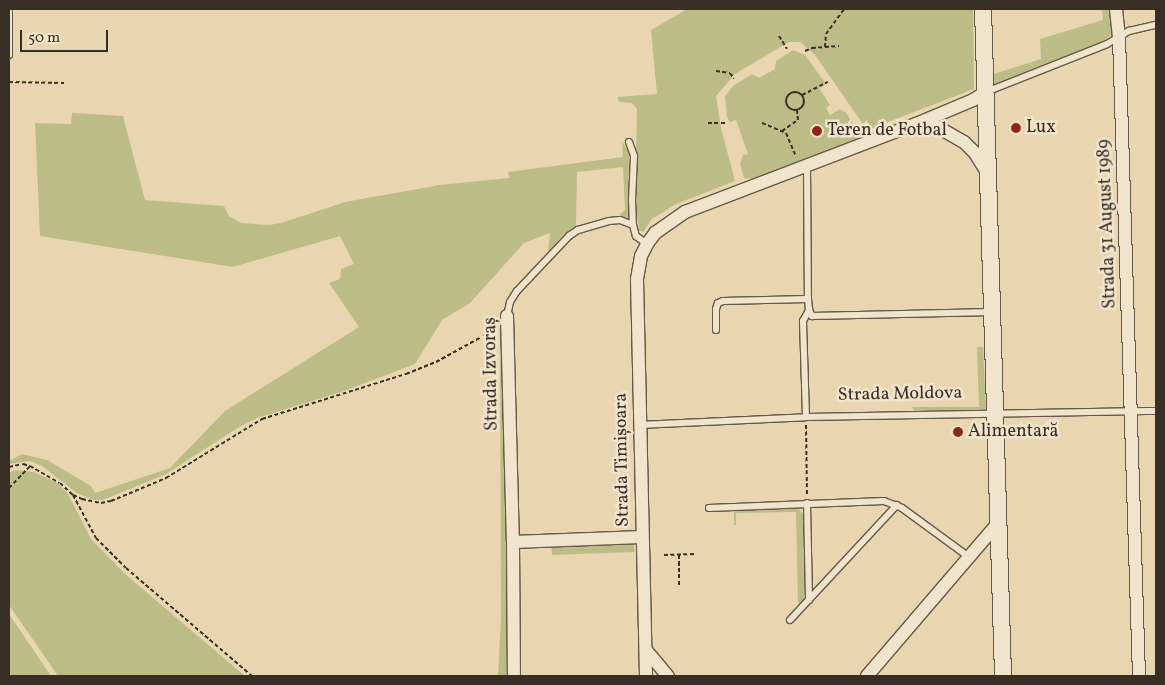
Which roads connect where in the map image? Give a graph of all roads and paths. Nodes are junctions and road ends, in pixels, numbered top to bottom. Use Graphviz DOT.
graph roads {
  1 [pos="9,9"];
  2 [pos="844,9"];
  3 [pos="983,9"];
  4 [pos="1116,9"];
  5 [pos="1156,25"];
  6 [pos="778,36"];
  7 [pos="1119,37"];
  8 [pos="839,46"];
  9 [pos="824,47"];
  10 [pos="788,49"];
  11 [pos="805,51"];
  12 [pos="9,55"];
  13 [pos="716,71"];
  14 [pos="734,79"];
  15 [pos="9,82"];
  16 [pos="828,82"];
  17 [pos="64,83"];
  18 [pos="986,92"];
  19 [pos="802,95"];
  20 [pos="797,110"];
  21 [pos="726,122"];
  22 [pos="708,123"];
  23 [pos="762,123"];
  24 [pos="916,124"];
  25 [pos="782,130"];
  26 [pos="629,142"];
  27 [pos="802,163"];
  28 [pos="990,177"];
  29 [pos="633,225"];
  30 [pos="647,244"];
  31 [pos="808,299"];
  32 [pos="809,310"];
  33 [pos="993,312"];
  34 [pos="507,316"];
  35 [pos="716,330"];
  36 [pos="1132,411"];
  37 [pos="1156,411"];
  38 [pos="995,413"];
  39 [pos="806,417"];
  40 [pos="639,425"];
  41 [pos="30,466"];
  42 [pos="9,467"];
  43 [pos="9,488"];
  44 [pos="72,495"];
  45 [pos="807,504"];
  46 [pos="897,505"];
  47 [pos="709,508"];
  48 [pos="998,522"];
  49 [pos="642,537"];
  50 [pos="513,542"];
  51 [pos="696,554"];
  52 [pos="664,555"];
  53 [pos="679,555"];
  54 [pos="969,557"];
  55 [pos="679,585"];
  56 [pos="809,600"];
  57 [pos="790,620"];
  58 [pos="646,650"];
  59 [pos="252,676"];
  60 [pos="514,676"];
  61 [pos="646,676"];
  62 [pos="668,676"];
  63 [pos="867,676"];
  64 [pos="1003,676"];
  65 [pos="1139,676"];
  1 -- 12 [label="lane"];
  2 -- 9 [label="path"];
  3 -- 18 [label="street"];
  4 -- 7 [label="street, Strada 31 August 1989"];
  5 -- 7 [label="lane"];
  6 -- 10 [label="path"];
  7 -- 18 [label="lane"];
  7 -- 36 [label="street, Strada 31 August 1989"];
  8 -- 9 [label="path"];
  9 -- 11 [label="path"];
  13 -- 14 [label="path"];
  15 -- 17 [label="path"];
  16 -- 19 [label="path"];
  18 -- 24 [label="street"];
  18 -- 28 [label="street"];
  19 -- 20 [label="path"];
  19 -- 20 [label="path"];
  20 -- 25 [label="path"];
  21 -- 22 [label="path"];
  23 -- 25 [label="path"];
  24 -- 27 [label="street"];
  24 -- 28 [label="street"];
  25 -- 27 [label="path"];
  26 -- 29 [label="lane"];
  27 -- 30 [label="street"];
  27 -- 31 [label="lane"];
  28 -- 33 [label="street"];
  29 -- 30 [label="lane"];
  29 -- 34 [label="lane, Strada Izvoraș"];
  30 -- 40 [label="street, Strada Timișoara"];
  31 -- 32 [label="lane"];
  31 -- 35 [label="lane"];
  32 -- 33 [label="lane"];
  32 -- 39 [label="lane"];
  33 -- 38 [label="street"];
  34 -- 44 [label="path"];
  34 -- 50 [label="street, Strada Izvoraș"];
  36 -- 37 [label="lane"];
  36 -- 38 [label="lane"];
  36 -- 65 [label="street, Strada 31 August 1989"];
  38 -- 39 [label="lane, Strada Moldova"];
  38 -- 48 [label="street"];
  39 -- 40 [label="lane, Strada Moldova"];
  39 -- 45 [label="path"];
  40 -- 49 [label="street, Strada Timișoara"];
  41 -- 42 [label="path"];
  41 -- 43 [label="path"];
  41 -- 44 [label="path"];
  44 -- 59 [label="path"];
  45 -- 46 [label="lane"];
  45 -- 47 [label="lane"];
  45 -- 56 [label="lane"];
  46 -- 54 [label="lane"];
  46 -- 56 [label="lane"];
  48 -- 54 [label="street"];
  48 -- 64 [label="street"];
  49 -- 50 [label="street"];
  49 -- 58 [label="street, Strada Timișoara"];
  50 -- 60 [label="street, Strada Izvoraș"];
  51 -- 53 [label="path"];
  52 -- 53 [label="path"];
  53 -- 55 [label="path"];
  54 -- 63 [label="street"];
  56 -- 57 [label="lane"];
  58 -- 61 [label="street, Strada Timișoara"];
  58 -- 62 [label="street"];
}
